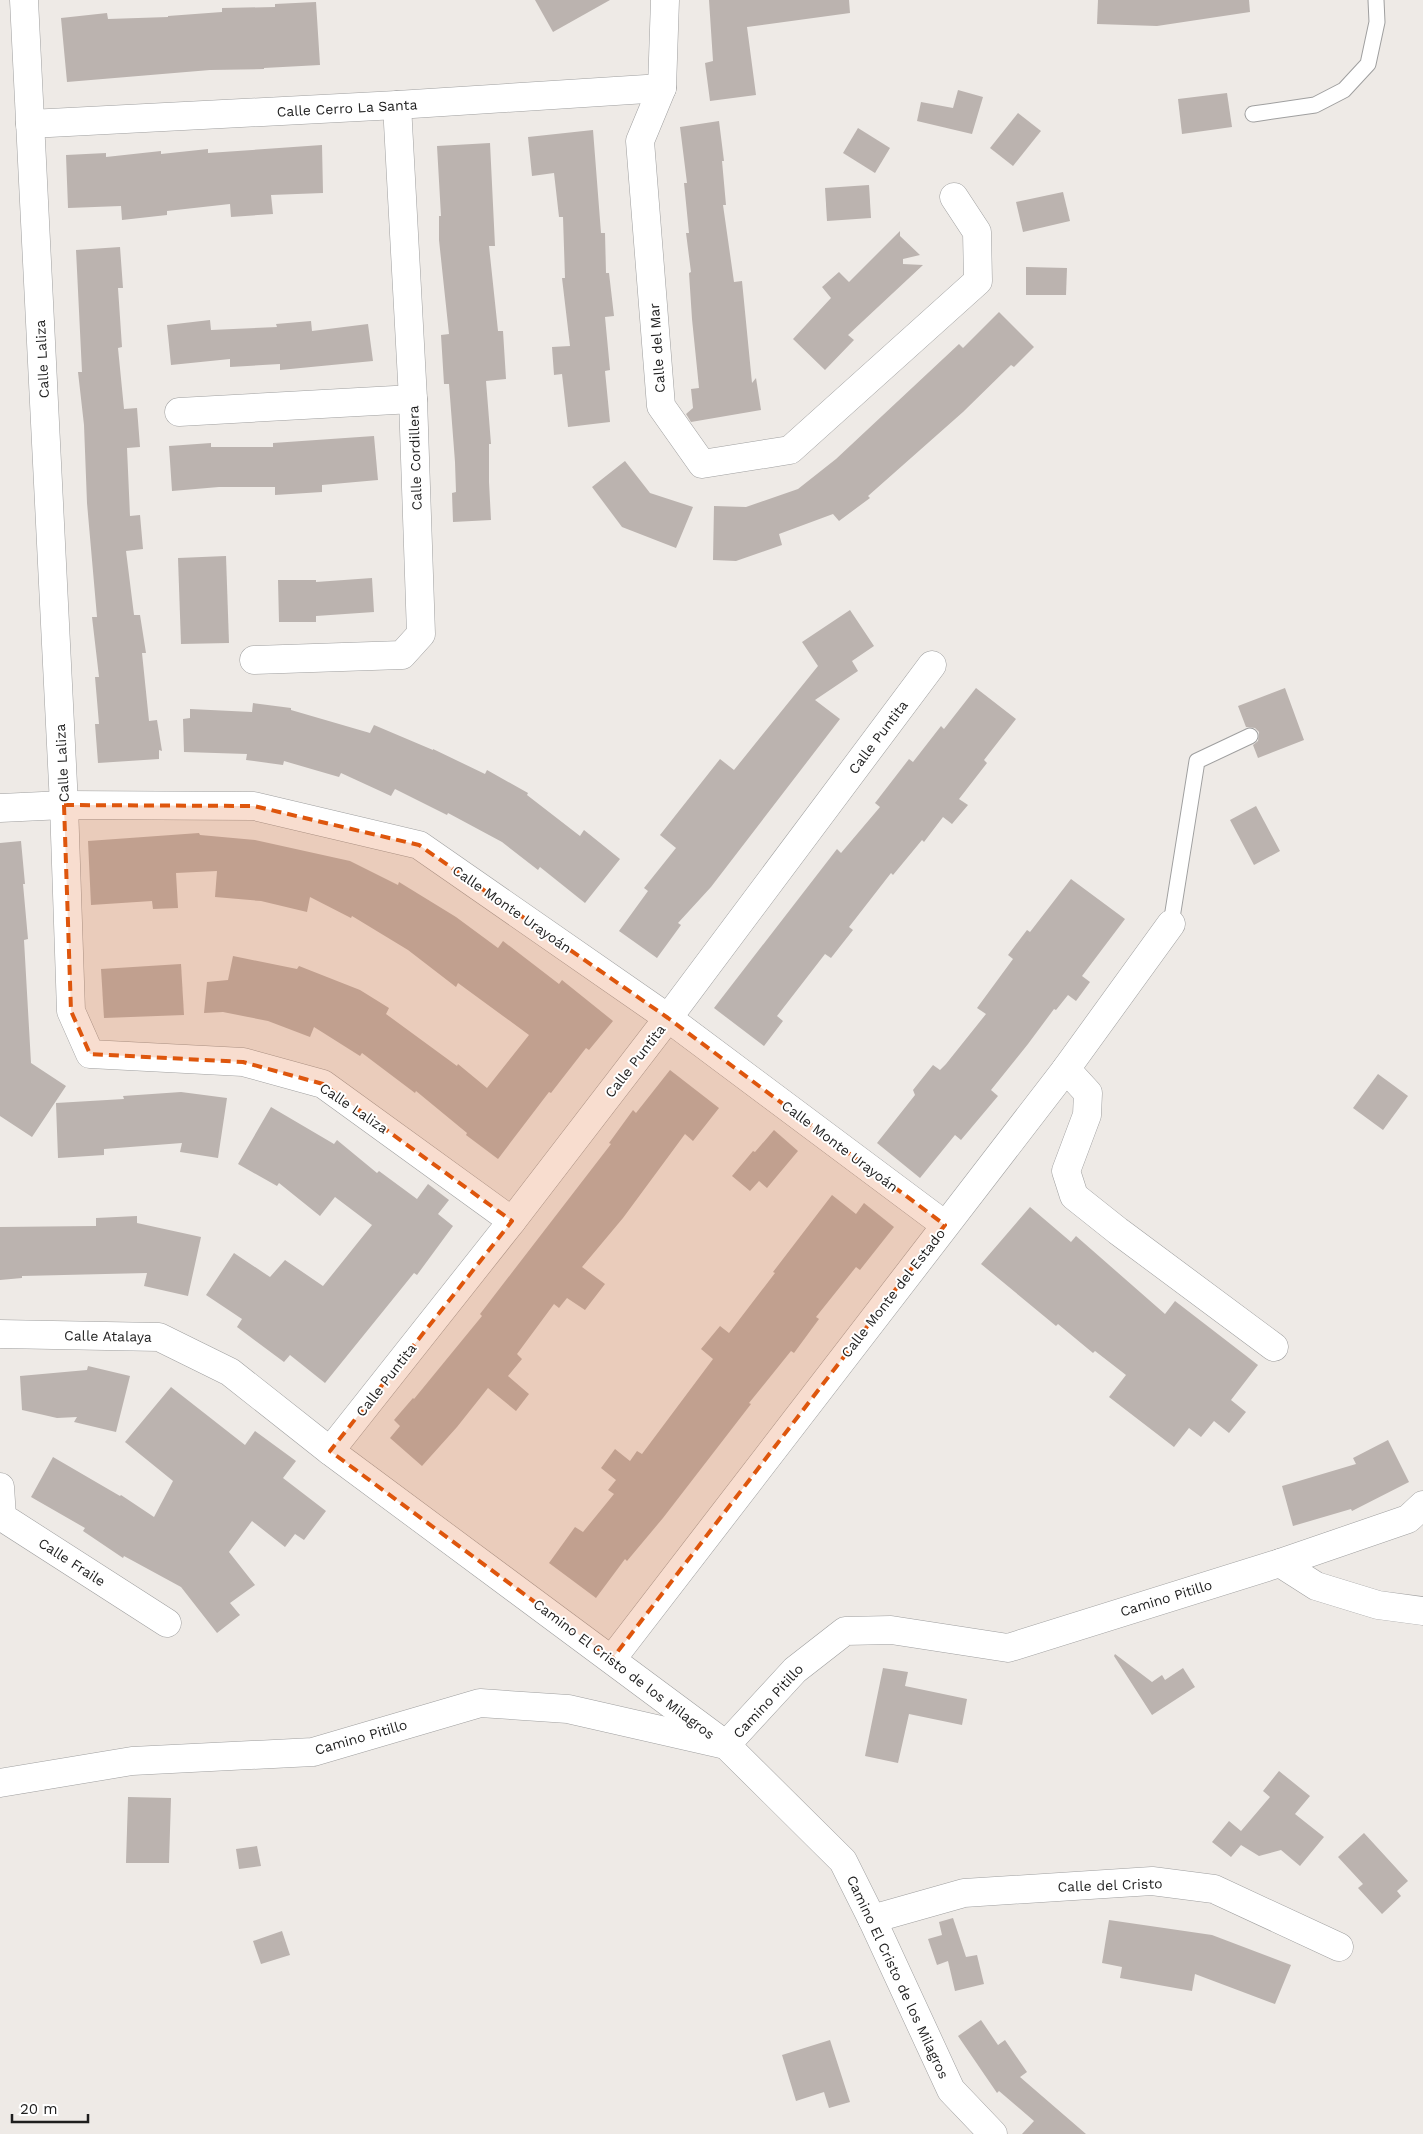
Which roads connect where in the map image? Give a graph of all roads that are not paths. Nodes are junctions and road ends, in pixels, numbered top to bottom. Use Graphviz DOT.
graph roads {
  1 [pos="24,0"];
  2 [pos="665,0"];
  3 [pos="1376,0"];
  4 [pos="662,88"];
  5 [pos="396,105"];
  6 [pos="1253,114"];
  7 [pos="30,124"];
  8 [pos="954,197"];
  9 [pos="413,399"];
  10 [pos="179,412"];
  11 [pos="254,660"];
  12 [pos="932,665"];
  13 [pos="1250,736"];
  14 [pos="64,805"];
  15 [pos="0,808"];
  16 [pos="1171,924"];
  17 [pos="668,1018"];
  18 [pos="1066,1069"];
  19 [pos="512,1221"];
  20 [pos="945,1225"];
  21 [pos="0,1334"];
  22 [pos="1274,1347"];
  23 [pos="330,1451"];
  24 [pos="0,1487"];
  25 [pos="1423,1505"];
  26 [pos="1280,1563"];
  27 [pos="1423,1612"];
  28 [pos="167,1623"];
  29 [pos="612,1658"];
  30 [pos="726,1745"];
  31 [pos="0,1783"];
  32 [pos="872,1919"];
  33 [pos="1339,1947"];
  34 [pos="993,2134"];
  1 -- 7 [label="street, Calle Laliza"];
  2 -- 4 [label="street, Calle del Mar"];
  3 -- 6 [label="lane"];
  4 -- 5 [label="street, Calle Cerro La Santa"];
  4 -- 8 [label="street, Calle del Mar"];
  5 -- 7 [label="street, Calle Cerro La Santa"];
  5 -- 9 [label="street, Calle Cordillera"];
  7 -- 14 [label="street, Calle Laliza"];
  9 -- 10 [label="street"];
  9 -- 11 [label="street, Calle Cordillera"];
  12 -- 17 [label="street, Calle Puntita"];
  13 -- 16 [label="lane"];
  14 -- 15 [label="street, Calle Monte Urayoán"];
  14 -- 17 [label="street, Calle Monte Urayoán"];
  14 -- 19 [label="street, Calle Laliza"];
  16 -- 18 [label="street, Calle Monte del Estado"];
  17 -- 19 [label="street, Calle Puntita"];
  17 -- 20 [label="street, Calle Monte Urayoán"];
  18 -- 20 [label="street, Calle Monte del Estado"];
  18 -- 22 [label="street"];
  19 -- 23 [label="street, Calle Puntita"];
  20 -- 29 [label="street, Calle Monte del Estado"];
  21 -- 23 [label="street, Calle Atalaya"];
  23 -- 29 [label="street, Camino El Cristo de los Milagros"];
  24 -- 28 [label="street, Calle Fraile"];
  25 -- 26 [label="street, Camino Pitillo"];
  26 -- 27 [label="street"];
  26 -- 30 [label="street, Camino Pitillo"];
  29 -- 30 [label="street, Camino El Cristo de los Milagros"];
  30 -- 31 [label="street, Camino Pitillo"];
  30 -- 32 [label="street, Camino El Cristo de los Milagros"];
  32 -- 33 [label="street, Calle del Cristo"];
  32 -- 34 [label="street, Camino El Cristo de los Milagros"];
}
